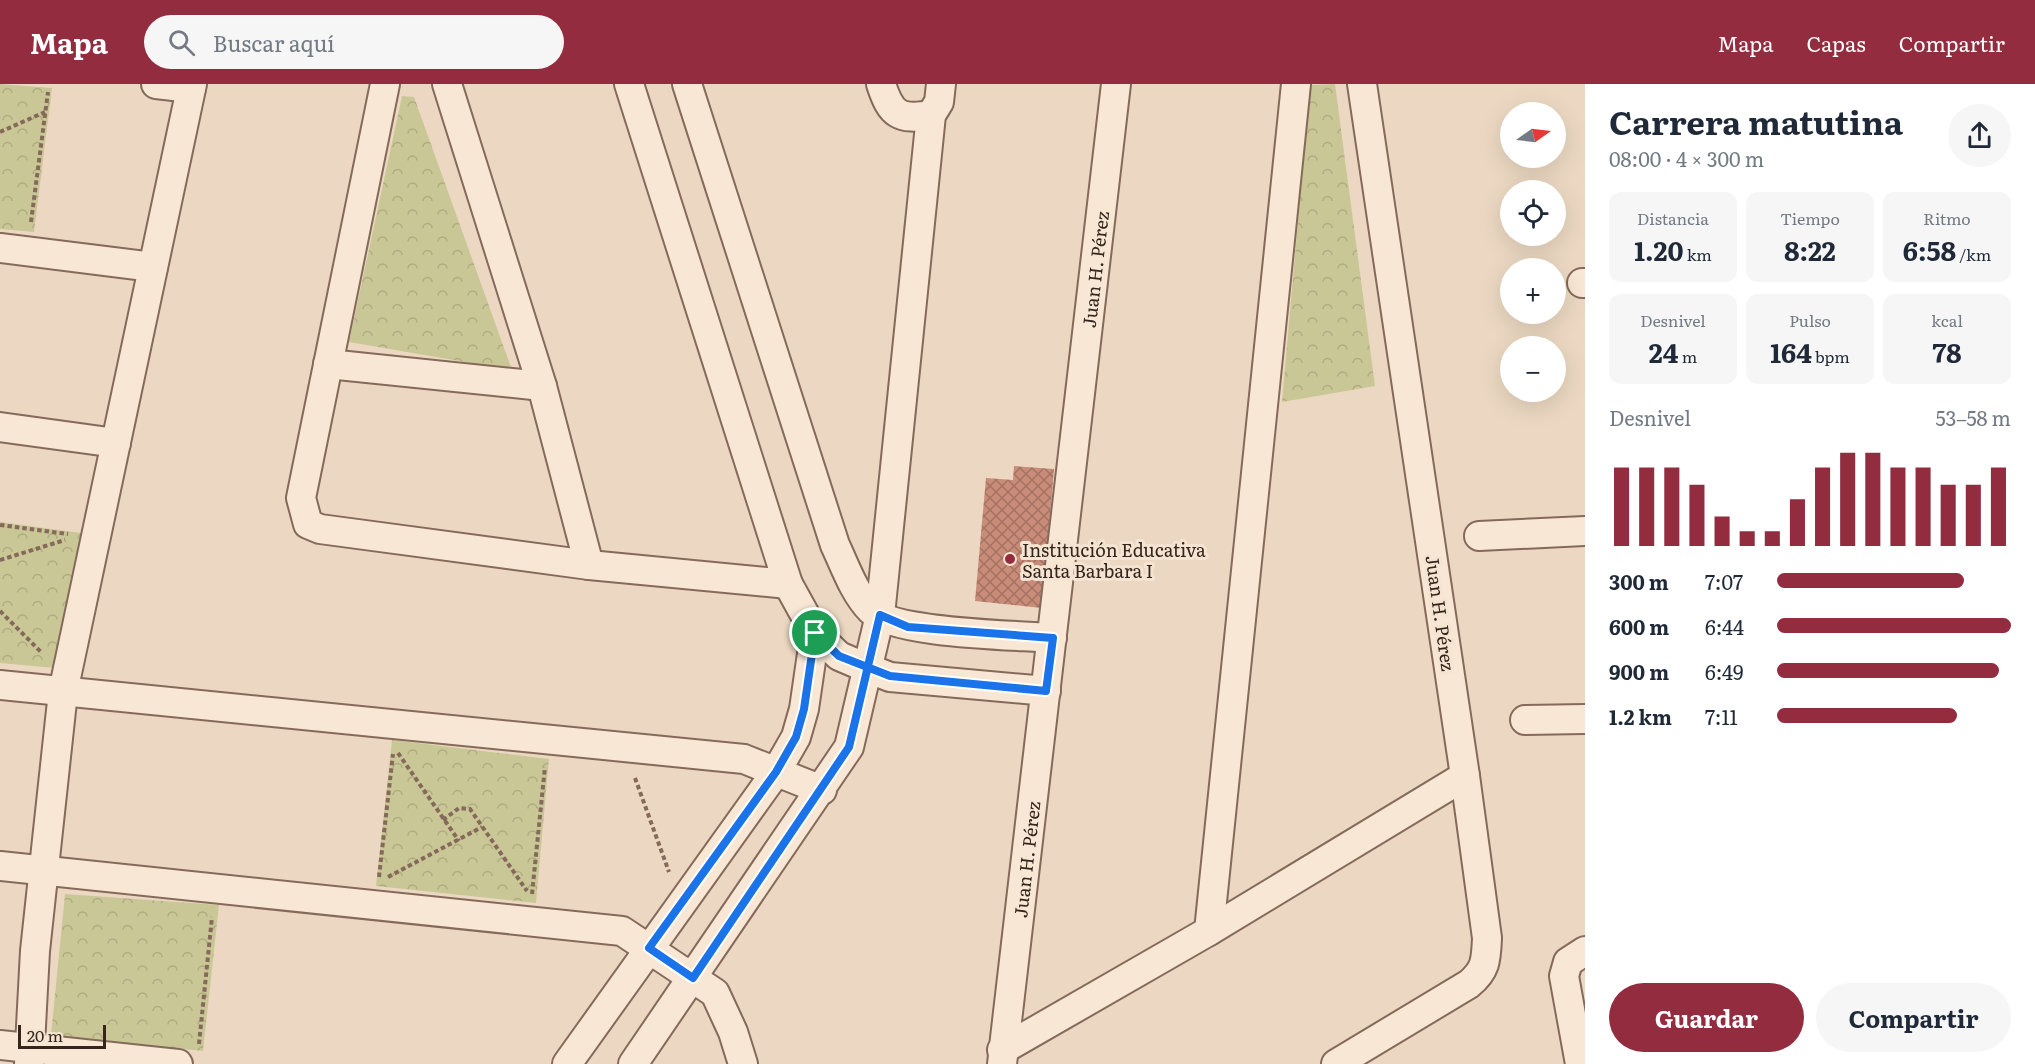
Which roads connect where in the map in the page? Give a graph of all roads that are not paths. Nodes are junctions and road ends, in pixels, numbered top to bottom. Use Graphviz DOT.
graph roads {
  1 [pos="156,84"];
  2 [pos="385,84"];
  3 [pos="447,84"];
  4 [pos="629,84"];
  5 [pos="687,84"];
  6 [pos="881,84"];
  7 [pos="941,84"];
  8 [pos="1116,84"];
  9 [pos="1296,84"];
  10 [pos="1362,84"];
  11 [pos="192,86"];
  12 [pos="932,115"];
  13 [pos="0,248"];
  14 [pos="153,267"];
  15 [pos="328,364"];
  16 [pos="542,386"];
  17 [pos="0,427"];
  18 [pos="116,443"];
  19 [pos="1585,531"];
  20 [pos="1479,536"];
  21 [pos="589,565"];
  22 [pos="789,584"];
  23 [pos="880,615"];
  24 [pos="815,633"];
  25 [pos="1053,638"];
  26 [pos="867,668"];
  27 [pos="0,685"];
  28 [pos="1046,691"];
  29 [pos="63,692"];
  30 [pos="1585,719"];
  31 [pos="1525,720"];
  32 [pos="776,772"];
  33 [pos="1465,776"];
  34 [pos="822,790"];
  35 [pos="0,866"];
  36 [pos="44,871"];
  37 [pos="1209,931"];
  38 [pos="649,948"];
  39 [pos="1585,951"];
  40 [pos="693,978"];
  41 [pos="0,1045"];
  42 [pos="30,1056"];
  43 [pos="1002,1057"];
  44 [pos="178,1064"];
  45 [pos="567,1064"];
  46 [pos="633,1064"];
  47 [pos="743,1064"];
  48 [pos="1336,1064"];
  49 [pos="1580,1064"];
  1 -- 11 [label="street"];
  2 -- 15 [label="street"];
  3 -- 16 [label="street"];
  4 -- 22 [label="street"];
  5 -- 23 [label="street"];
  6 -- 12 [label="street"];
  7 -- 12 [label="street"];
  8 -- 25 [label="street, Juan H. Pérez"];
  9 -- 37 [label="street"];
  10 -- 33 [label="street, Juan H. Pérez"];
  11 -- 14 [label="street"];
  12 -- 23 [label="street"];
  13 -- 14 [label="street"];
  14 -- 18 [label="street"];
  15 -- 16 [label="street"];
  15 -- 21 [label="street"];
  16 -- 21 [label="street"];
  17 -- 18 [label="street"];
  18 -- 29 [label="street"];
  19 -- 20 [label="street"];
  21 -- 22 [label="street"];
  22 -- 24 [label="street"];
  23 -- 25 [label="street"];
  23 -- 26 [label="street"];
  24 -- 26 [label="street"];
  24 -- 32 [label="street"];
  25 -- 28 [label="street, Juan H. Pérez"];
  26 -- 28 [label="street"];
  26 -- 34 [label="street"];
  27 -- 29 [label="street"];
  28 -- 43 [label="street, Juan H. Pérez"];
  29 -- 32 [label="street"];
  29 -- 36 [label="street"];
  30 -- 31 [label="street"];
  32 -- 34 [label="street"];
  32 -- 38 [label="street"];
  33 -- 37 [label="street"];
  33 -- 48 [label="street, Juan H. Pérez"];
  34 -- 40 [label="street"];
  35 -- 36 [label="street"];
  36 -- 38 [label="street"];
  36 -- 42 [label="street"];
  37 -- 43 [label="street"];
  38 -- 40 [label="street"];
  38 -- 45 [label="street"];
  39 -- 49 [label="street"];
  40 -- 46 [label="street"];
  40 -- 47 [label="street"];
  41 -- 42 [label="street"];
  42 -- 44 [label="street"];
}
